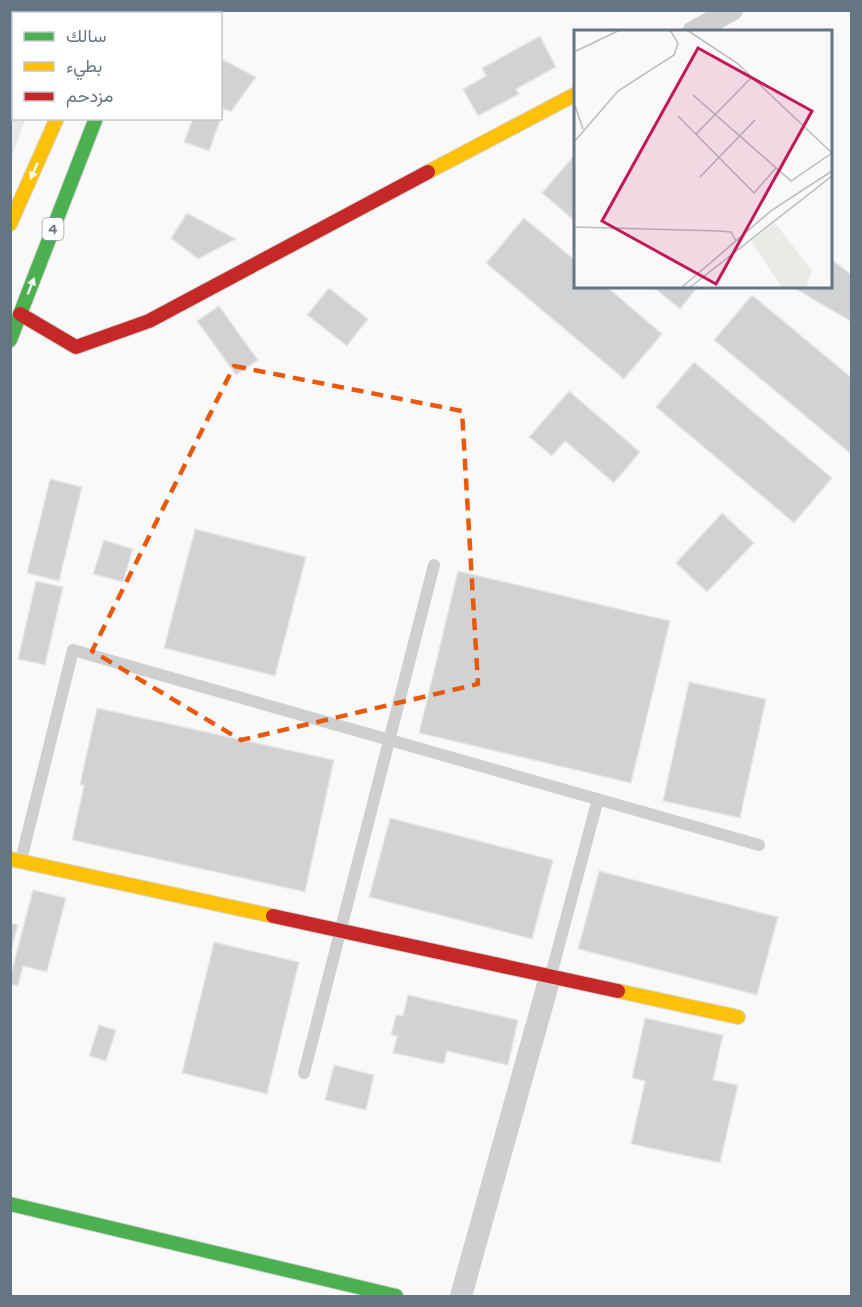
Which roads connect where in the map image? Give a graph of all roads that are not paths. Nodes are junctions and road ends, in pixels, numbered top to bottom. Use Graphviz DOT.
graph roads {
  1 [pos="732,10"];
  2 [pos="697,30"];
  3 [pos="574,95"];
  4 [pos="56,120"];
  5 [pos="95,120"];
  6 [pos="10,224"];
  7 [pos="20,314"];
  8 [pos="10,340"];
  9 [pos="434,565"];
  10 [pos="389,740"];
  11 [pos="598,800"];
  12 [pos="759,845"];
  13 [pos="16,860"];
  14 [pos="340,931"];
  15 [pos="550,977"];
  16 [pos="738,1017"];
  17 [pos="304,1073"];
  18 [pos="10,1204"];
  19 [pos="396,1296"];
  20 [pos="461,1296"];
  1 -- 2 [label="street"];
  3 -- 7 [label="street"];
  4 -- 6 [label="street, one-way"];
  7 -- 5 [label="street, 4, one-way"];
  7 -- 8 [label="street, 4"];
  9 -- 10 [label="lane"];
  10 -- 11 [label="lane"];
  10 -- 13 [label="lane"];
  10 -- 14 [label="lane"];
  11 -- 12 [label="lane"];
  11 -- 15 [label="lane"];
  13 -- 14 [label="street"];
  14 -- 15 [label="street"];
  14 -- 17 [label="lane"];
  15 -- 16 [label="street"];
  15 -- 20 [label="street"];
  18 -- 19 [label="street"];
}
